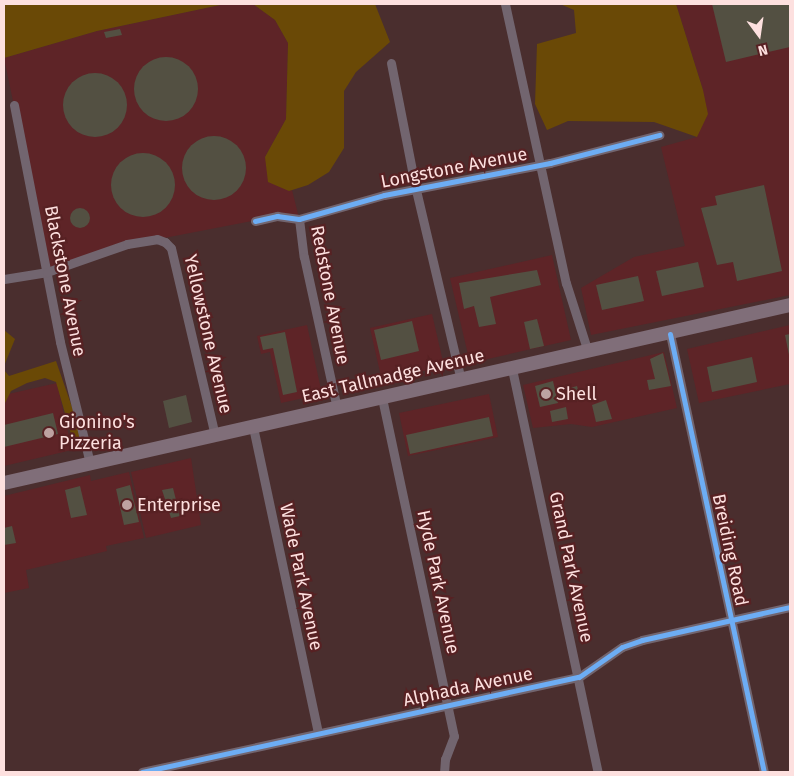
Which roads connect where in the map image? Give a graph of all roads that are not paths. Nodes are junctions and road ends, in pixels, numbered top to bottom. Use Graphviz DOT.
graph roads {
  1 [pos="505,4"];
  2 [pos="391,63"];
  3 [pos="14,104"];
  4 [pos="659,135"];
  5 [pos="542,164"];
  6 [pos="416,190"];
  7 [pos="299,219"];
  8 [pos="255,221"];
  9 [pos="47,272"];
  10 [pos="4,280"];
  11 [pos="790,305"];
  12 [pos="670,334"];
  13 [pos="588,352"];
  14 [pos="512,369"];
  15 [pos="461,380"];
  16 [pos="382,398"];
  17 [pos="337,408"];
  18 [pos="253,428"];
  19 [pos="215,435"];
  20 [pos="90,463"];
  21 [pos="4,483"];
  22 [pos="790,607"];
  23 [pos="731,619"];
  24 [pos="579,677"];
  25 [pos="448,705"];
  26 [pos="318,733"];
  27 [pos="142,772"];
  28 [pos="444,772"];
  29 [pos="598,772"];
  30 [pos="764,772"];
  1 -- 5 [label="street"];
  2 -- 6 [label="street"];
  3 -- 9 [label="street, Blackstone Avenue"];
  4 -- 5 [label="street, Longstone Avenue"];
  5 -- 6 [label="street, Longstone Avenue"];
  5 -- 13 [label="street"];
  6 -- 7 [label="street, Longstone Avenue"];
  6 -- 15 [label="street"];
  7 -- 8 [label="street, Longstone Avenue"];
  7 -- 17 [label="street, Redstone Avenue"];
  9 -- 10 [label="street"];
  9 -- 19 [label="street, Yellowstone Avenue"];
  9 -- 20 [label="street, Blackstone Avenue"];
  11 -- 12 [label="main road, East Tallmadge Avenue"];
  12 -- 13 [label="main road, East Tallmadge Avenue"];
  12 -- 23 [label="street, Breiding Road"];
  13 -- 14 [label="main road, East Tallmadge Avenue"];
  14 -- 15 [label="main road, East Tallmadge Avenue"];
  14 -- 24 [label="street, Grand Park Avenue"];
  15 -- 16 [label="main road, East Tallmadge Avenue"];
  16 -- 17 [label="main road, East Tallmadge Avenue"];
  16 -- 25 [label="street, Hyde Park Avenue"];
  17 -- 18 [label="main road, East Tallmadge Avenue"];
  18 -- 19 [label="main road, East Tallmadge Avenue"];
  18 -- 26 [label="street, Wade Park Avenue"];
  19 -- 20 [label="main road, East Tallmadge Avenue"];
  20 -- 21 [label="main road, East Tallmadge Avenue"];
  22 -- 23 [label="street, Alphada Avenue"];
  23 -- 24 [label="street, Alphada Avenue"];
  23 -- 30 [label="street, Breiding Road"];
  24 -- 25 [label="street, Alphada Avenue"];
  24 -- 29 [label="street, Grand Park Avenue"];
  25 -- 26 [label="street, Alphada Avenue"];
  25 -- 28 [label="street, Hyde Park Avenue"];
  26 -- 27 [label="street, Alphada Avenue"];
}
